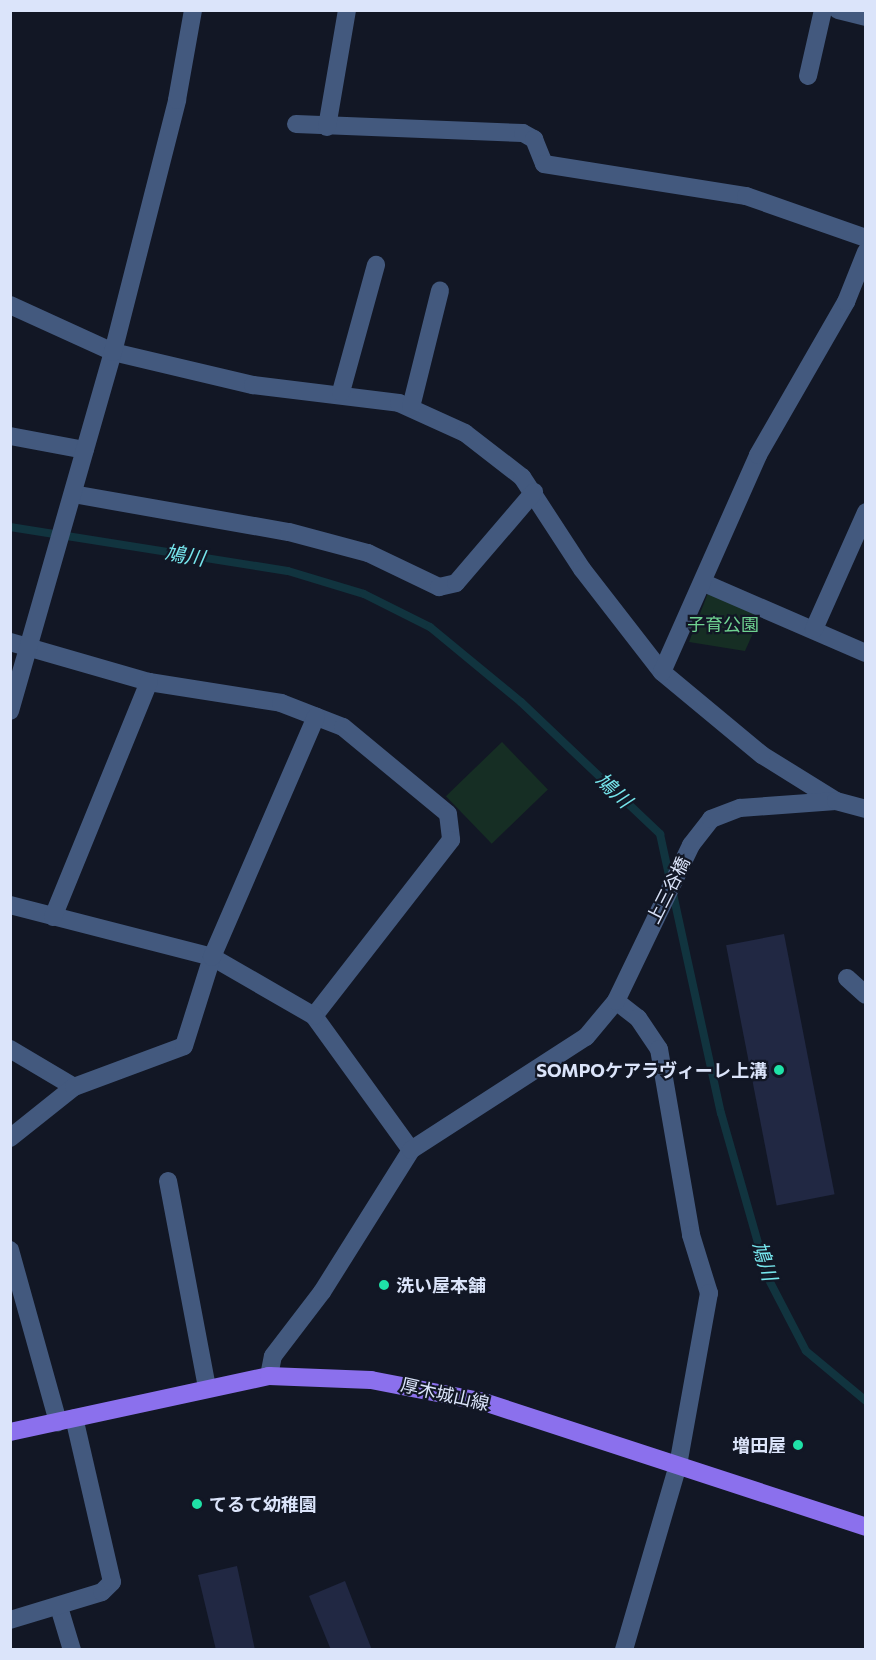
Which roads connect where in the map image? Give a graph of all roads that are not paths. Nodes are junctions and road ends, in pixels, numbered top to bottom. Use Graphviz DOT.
graph roads {
  1 [pos="193,10"];
  2 [pos="347,10"];
  3 [pos="823,10"];
  4 [pos="838,10"];
  5 [pos="866,16"];
  6 [pos="807,76"];
  7 [pos="296,124"];
  8 [pos="327,127"];
  9 [pos="866,238"];
  10 [pos="864,261"];
  11 [pos="376,265"];
  12 [pos="440,291"];
  13 [pos="10,305"];
  14 [pos="113,352"];
  15 [pos="341,392"];
  16 [pos="411,406"];
  17 [pos="10,436"];
  18 [pos="85,450"];
  19 [pos="534,492"];
  20 [pos="72,499"];
  21 [pos="866,512"];
  22 [pos="704,583"];
  23 [pos="814,630"];
  24 [pos="10,642"];
  25 [pos="29,647"];
  26 [pos="866,653"];
  27 [pos="662,672"];
  28 [pos="149,681"];
  29 [pos="10,711"];
  30 [pos="316,717"];
  31 [pos="836,801"];
  32 [pos="866,809"];
  33 [pos="10,905"];
  34 [pos="53,916"];
  35 [pos="212,957"];
  36 [pos="847,978"];
  37 [pos="866,995"];
  38 [pos="616,1001"];
  39 [pos="314,1016"];
  40 [pos="10,1049"];
  41 [pos="74,1087"];
  42 [pos="10,1138"];
  43 [pos="411,1150"];
  44 [pos="168,1181"];
  45 [pos="10,1250"];
  46 [pos="269,1376"];
  47 [pos="207,1388"];
  48 [pos="66,1420"];
  49 [pos="10,1432"];
  50 [pos="678,1465"];
  51 [pos="866,1527"];
  52 [pos="59,1607"];
  53 [pos="10,1620"];
  54 [pos="72,1650"];
  55 [pos="624,1650"];
  1 -- 14 [label="street"];
  2 -- 8 [label="street"];
  3 -- 6 [label="street"];
  4 -- 5 [label="street"];
  7 -- 8 [label="street"];
  8 -- 9 [label="street"];
  10 -- 22 [label="street"];
  11 -- 15 [label="street"];
  12 -- 16 [label="street"];
  13 -- 14 [label="street"];
  14 -- 15 [label="street"];
  14 -- 18 [label="street"];
  15 -- 16 [label="street"];
  16 -- 19 [label="street"];
  17 -- 18 [label="street"];
  18 -- 20 [label="street"];
  19 -- 20 [label="street"];
  19 -- 27 [label="street"];
  20 -- 25 [label="street"];
  21 -- 23 [label="street"];
  22 -- 23 [label="street"];
  22 -- 27 [label="street"];
  23 -- 26 [label="street"];
  24 -- 25 [label="street"];
  25 -- 28 [label="street"];
  25 -- 29 [label="street"];
  27 -- 31 [label="street"];
  28 -- 30 [label="street"];
  28 -- 34 [label="street"];
  30 -- 35 [label="street"];
  30 -- 39 [label="street"];
  31 -- 32 [label="street"];
  31 -- 38 [label="street, 上三谷橋"];
  33 -- 34 [label="street"];
  34 -- 35 [label="street"];
  35 -- 39 [label="street"];
  35 -- 41 [label="street"];
  36 -- 37 [label="street"];
  38 -- 43 [label="street, 上三谷橋"];
  38 -- 50 [label="street"];
  39 -- 43 [label="street"];
  40 -- 41 [label="street"];
  41 -- 42 [label="street"];
  43 -- 46 [label="street"];
  44 -- 47 [label="street"];
  45 -- 48 [label="street"];
  46 -- 47 [label="main road, 厚木城山線"];
  46 -- 50 [label="main road, 厚木城山線"];
  47 -- 48 [label="main road, 厚木城山線"];
  48 -- 49 [label="main road, 厚木城山線"];
  48 -- 52 [label="street"];
  50 -- 51 [label="main road, 厚木城山線"];
  50 -- 55 [label="street"];
  52 -- 53 [label="street"];
  52 -- 54 [label="street"];
}
